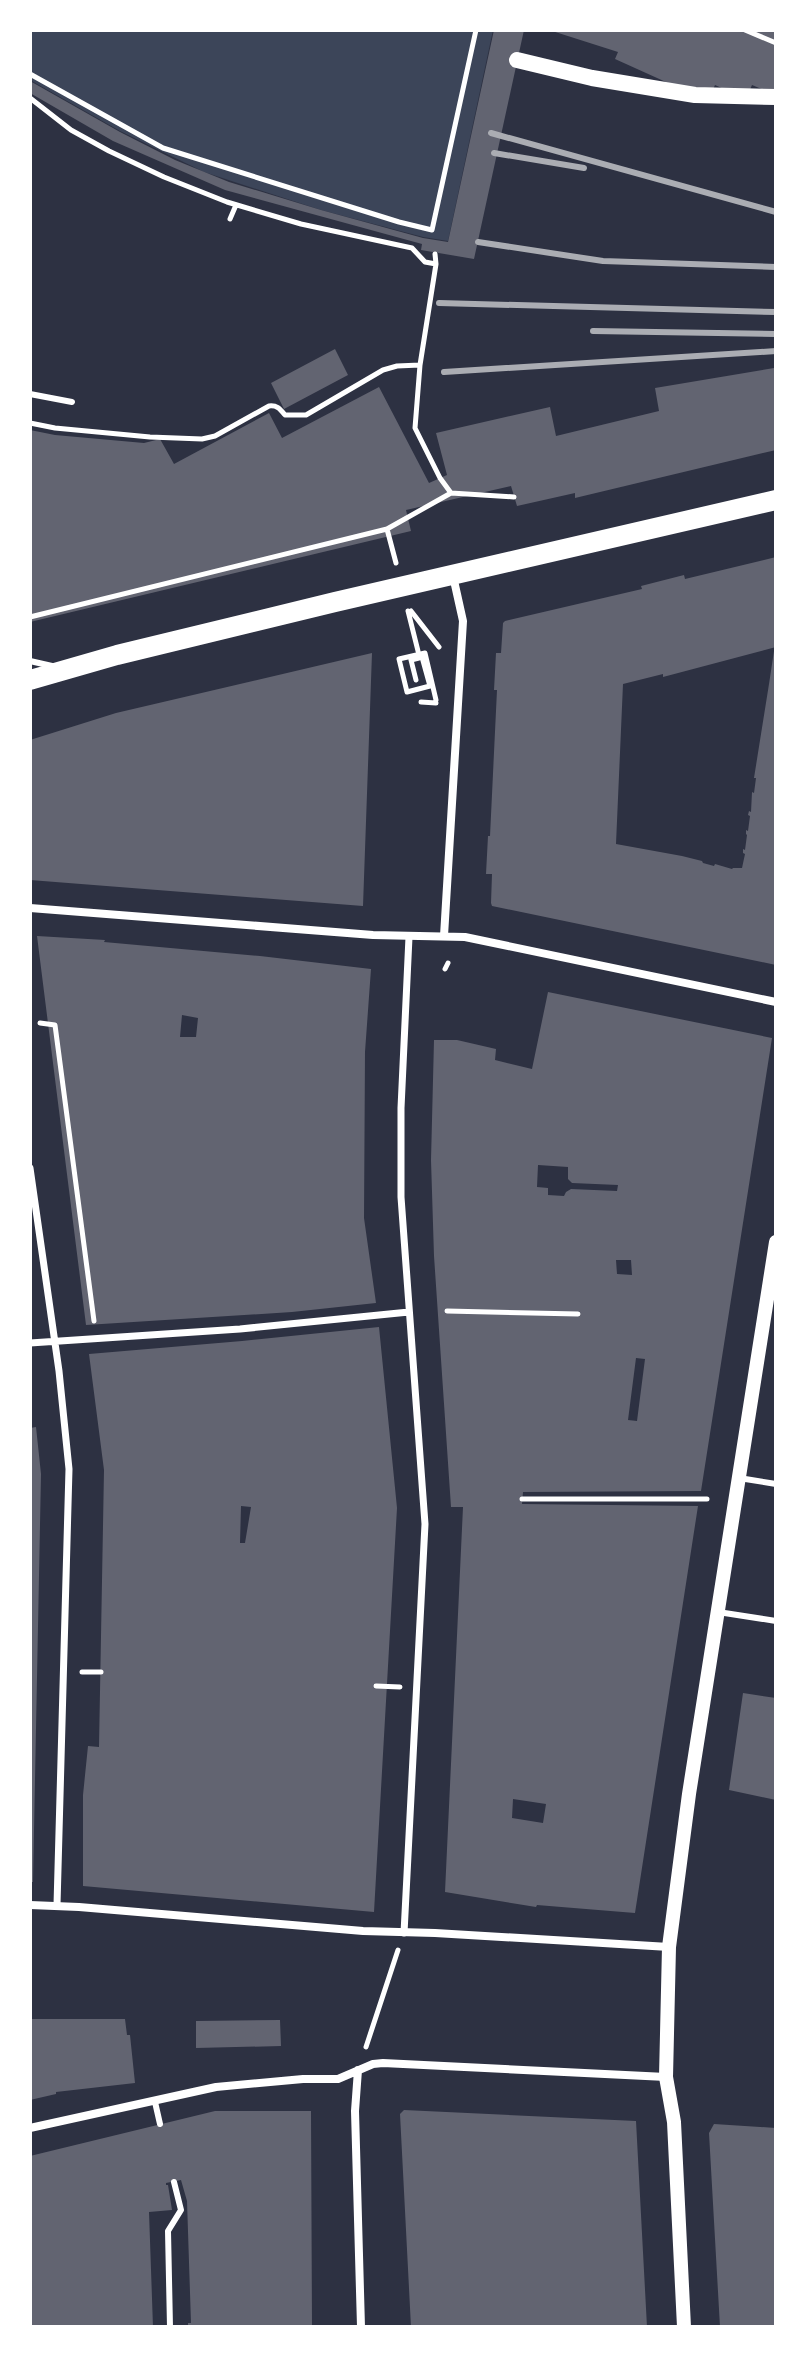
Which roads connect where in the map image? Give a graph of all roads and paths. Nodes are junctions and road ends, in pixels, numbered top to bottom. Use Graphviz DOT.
graph roads {
  1 [pos="476,30"];
  2 [pos="745,30"];
  3 [pos="776,43"];
  4 [pos="517,60"];
  5 [pos="30,74"];
  6 [pos="776,97"];
  7 [pos="30,98"];
  8 [pos="236,205"];
  9 [pos="230,219"];
  10 [pos="435,254"];
  11 [pos="436,264"];
  12 [pos="420,365"];
  13 [pos="30,394"];
  14 [pos="72,402"];
  15 [pos="30,423"];
  16 [pos="451,493"];
  17 [pos="514,497"];
  18 [pos="776,500"];
  19 [pos="453,576"];
  20 [pos="392,588"];
  21 [pos="30,617"];
  22 [pos="30,661"];
  23 [pos="64,669"];
  24 [pos="30,680"];
  25 [pos="416,680"];
  26 [pos="431,681"];
  27 [pos="459,695"];
  28 [pos="421,702"];
  29 [pos="436,703"];
  30 [pos="30,908"];
  31 [pos="444,936"];
  32 [pos="409,937"];
  33 [pos="776,1002"];
  34 [pos="40,1023"];
  35 [pos="30,1168"];
  36 [pos="776,1242"];
  37 [pos="447,1311"];
  38 [pos="409,1312"];
  39 [pos="578,1314"];
  40 [pos="95,1325"];
  41 [pos="53,1340"];
  42 [pos="30,1343"];
  43 [pos="739,1478"];
  44 [pos="776,1484"];
  45 [pos="522,1499"];
  46 [pos="707,1499"];
  47 [pos="718,1612"];
  48 [pos="776,1621"];
  49 [pos="376,1686"];
  50 [pos="387,1687"];
  51 [pos="30,1905"];
  52 [pos="57,1905"];
  53 [pos="404,1933"];
  54 [pos="669,1947"];
  55 [pos="358,2070"];
  56 [pos="666,2077"];
  57 [pos="155,2102"];
  58 [pos="160,2124"];
  59 [pos="30,2128"];
  60 [pos="174,2182"];
  61 [pos="170,2327"];
  62 [pos="361,2327"];
  63 [pos="684,2327"];
  1 -- 5 [label="path"];
  2 -- 3 [label="path"];
  4 -- 6 [label="main road"];
  7 -- 8 [label="path"];
  8 -- 9 [label="path"];
  8 -- 11 [label="path"];
  10 -- 11 [label="path"];
  11 -- 12 [label="path"];
  12 -- 15 [label="path"];
  12 -- 16 [label="path"];
  13 -- 14 [label="lane"];
  16 -- 17 [label="path"];
  16 -- 21 [label="path"];
  18 -- 19 [label="main road"];
  19 -- 20 [label="main road"];
  19 -- 27 [label="street"];
  20 -- 23 [label="main road"];
  20 -- 27 [label="path"];
  22 -- 23 [label="lane"];
  23 -- 24 [label="main road"];
  25 -- 26 [label="path"];
  27 -- 31 [label="street"];
  28 -- 29 [label="path"];
  30 -- 32 [label="street"];
  31 -- 32 [label="street"];
  31 -- 33 [label="street"];
  32 -- 38 [label="street"];
  34 -- 40 [label="path"];
  35 -- 41 [label="street"];
  36 -- 43 [label="street"];
  37 -- 39 [label="path"];
  38 -- 41 [label="street"];
  38 -- 53 [label="street"];
  41 -- 42 [label="street"];
  41 -- 52 [label="street"];
  43 -- 44 [label="lane"];
  43 -- 47 [label="street"];
  45 -- 46 [label="path"];
  47 -- 48 [label="lane"];
  47 -- 54 [label="street"];
  49 -- 50 [label="path"];
  51 -- 52 [label="street"];
  52 -- 53 [label="street"];
  53 -- 54 [label="street"];
  53 -- 55 [label="path"];
  54 -- 56 [label="street"];
  55 -- 56 [label="street"];
  55 -- 57 [label="street"];
  55 -- 62 [label="street"];
  56 -- 63 [label="street"];
  57 -- 58 [label="lane"];
  57 -- 59 [label="street"];
  60 -- 61 [label="lane"];
}
